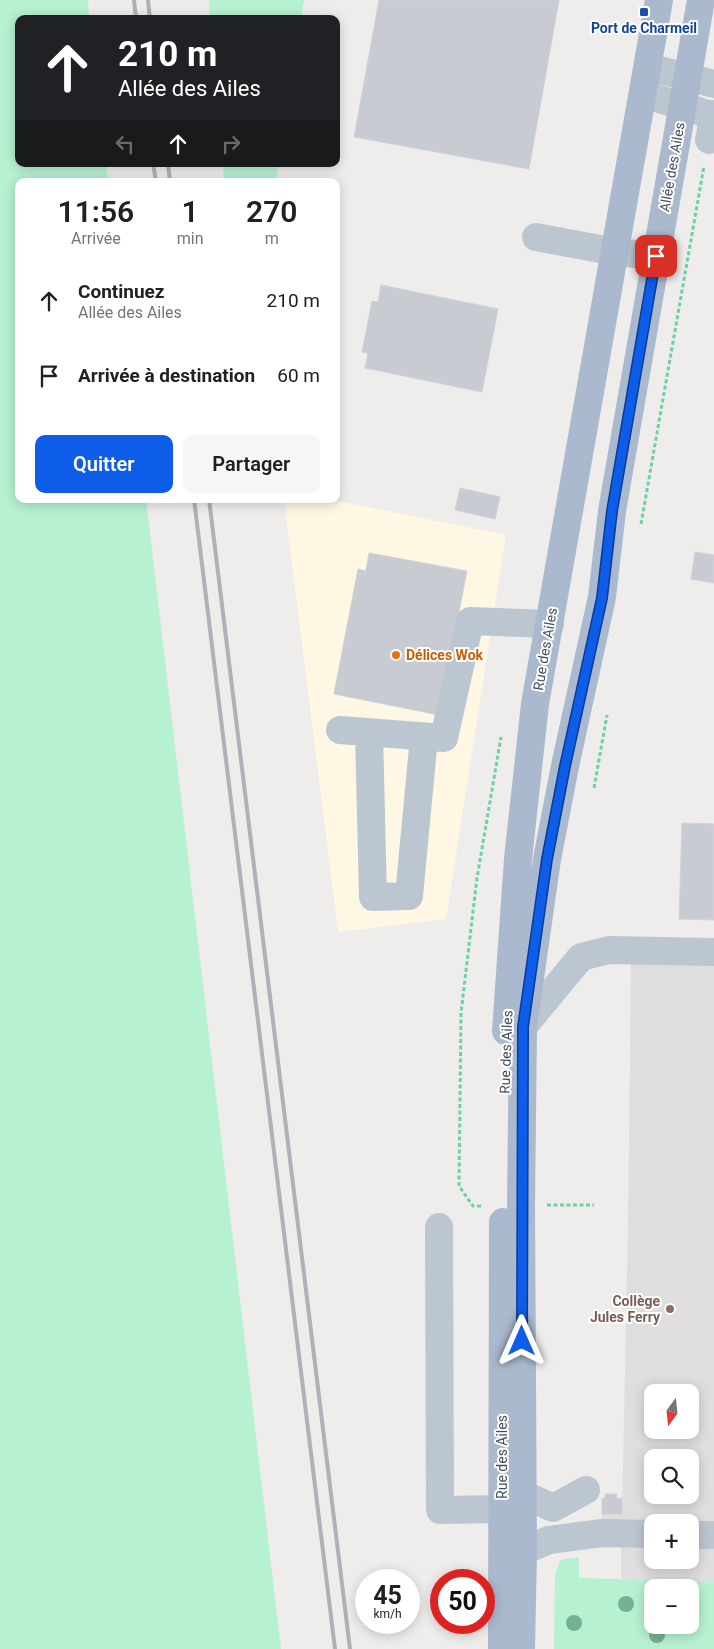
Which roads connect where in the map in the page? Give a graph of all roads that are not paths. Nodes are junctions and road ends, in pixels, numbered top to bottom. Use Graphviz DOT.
graph roads {
  1 [pos="659,0"];
  2 [pos="701,0"];
  3 [pos="648,67"];
  4 [pos="687,77"];
  5 [pos="714,84"];
  6 [pos="643,94"];
  7 [pos="682,107"];
  8 [pos="712,123"];
  9 [pos="536,237"];
  10 [pos="616,252"];
  11 [pos="656,256"];
  12 [pos="612,511"];
  13 [pos="550,624"];
  14 [pos="340,730"];
  15 [pos="369,733"];
  16 [pos="424,737"];
  17 [pos="714,952"];
  18 [pos="523,1027"];
  19 [pos="439,1227"];
  20 [pos="586,1490"];
  21 [pos="512,1501"];
  22 [pos="644,1534"];
  23 [pos="699,1535"];
  24 [pos="714,1535"];
  25 [pos="523,1552"];
  26 [pos="502,1649"];
  27 [pos="521,1649"];
  1 -- 3 [label="main road"];
  2 -- 4 [label="main road, Allée des Ailes"];
  3 -- 4 [label="lane"];
  3 -- 6 [label="main road"];
  4 -- 5 [label="lane"];
  4 -- 7 [label="main road, Allée des Ailes"];
  6 -- 7 [label="lane"];
  6 -- 10 [label="main road"];
  7 -- 8 [label="lane"];
  7 -- 11 [label="main road, Allée des Ailes"];
  9 -- 10 [label="lane"];
  10 -- 11 [label="lane"];
  10 -- 13 [label="main road, Rue des Ailes"];
  11 -- 12 [label="main road, Allée des Ailes"];
  12 -- 18 [label="main road, Rue des Ailes"];
  13 -- 16 [label="lane"];
  13 -- 21 [label="main road, Rue des Ailes"];
  14 -- 15 [label="lane"];
  15 -- 16 [label="lane"];
  15 -- 16 [label="lane"];
  17 -- 18 [label="lane"];
  18 -- 21 [label="main road, Rue des Ailes"];
  19 -- 21 [label="lane"];
  20 -- 21 [label="lane"];
  21 -- 25 [label="main road, Rue des Ailes"];
  21 -- 26 [label="main road, Rue des Ailes"];
  22 -- 25 [label="lane"];
  23 -- 24 [label="lane"];
  25 -- 27 [label="main road, Rue des Ailes"];
}
